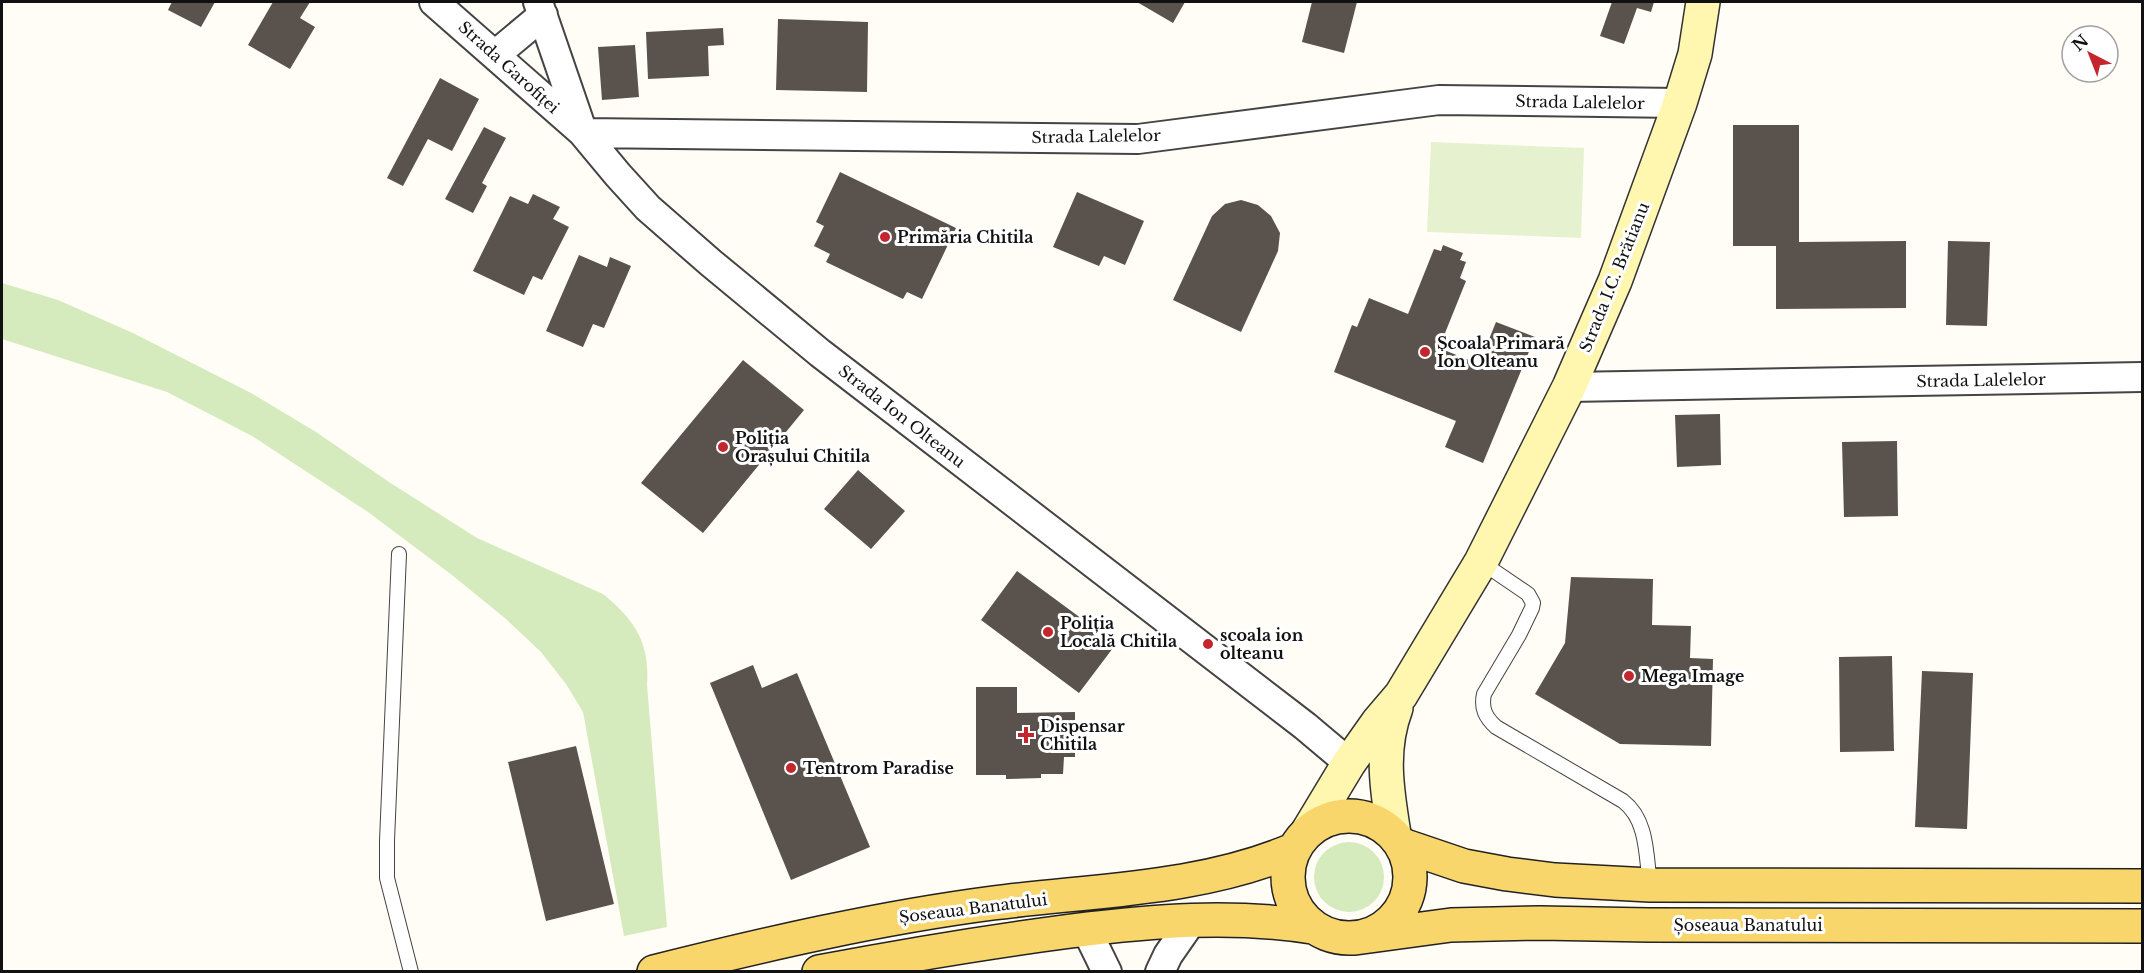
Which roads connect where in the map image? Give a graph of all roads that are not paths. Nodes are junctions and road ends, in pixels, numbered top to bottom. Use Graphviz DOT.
graph roads {
  1 [pos="434,2"];
  2 [pos="1702,2"];
  3 [pos="541,8"];
  4 [pos="495,55"];
  5 [pos="1680,103"];
  6 [pos="583,133"];
  7 [pos="2142,377"];
  8 [pos="1569,387"];
  9 [pos="399,554"];
  10 [pos="1481,562"];
  11 [pos="1401,695"];
  12 [pos="1349,763"];
  13 [pos="1398,840"];
  14 [pos="1300,841"];
  15 [pos="1650,885"];
  16 [pos="2142,886"];
  17 [pos="1193,919"];
  18 [pos="2142,926"];
  19 [pos="1312,927"];
  20 [pos="1086,929"];
  21 [pos="1355,938"];
  22 [pos="411,972"];
  23 [pos="654,972"];
  24 [pos="819,972"];
  25 [pos="1107,972"];
  26 [pos="1160,972"];
  1 -- 4 [label="street, Strada Garofiței"];
  2 -- 5 [label="main road, Strada I.C. Brătianu"];
  3 -- 4 [label="street"];
  3 -- 6 [label="street, Strada Ion Olteanu"];
  4 -- 6 [label="street, Strada Garofiței"];
  5 -- 6 [label="street, Strada Lalelelor"];
  5 -- 8 [label="main road, Strada I.C. Brătianu"];
  6 -- 12 [label="street, Strada Ion Olteanu"];
  7 -- 8 [label="street, Strada Lalelelor"];
  8 -- 10 [label="main road, Strada I.C. Brătianu"];
  9 -- 22 [label="lane"];
  10 -- 11 [label="main road, Strada I.C. Brătianu"];
  10 -- 15 [label="lane"];
  11 -- 12 [label="main road, Strada I.C. Brătianu"];
  11 -- 13 [label="main road, Strada I.C. Brătianu"];
  12 -- 14 [label="main road, Strada I.C. Brătianu"];
  13 -- 14 [label="main road"];
  13 -- 15 [label="main road"];
  13 -- 21 [label="main road"];
  14 -- 19 [label="main road"];
  14 -- 23 [label="main road, Șoseaua Banatului"];
  15 -- 16 [label="main road"];
  17 -- 19 [label="main road"];
  17 -- 20 [label="main road"];
  17 -- 26 [label="street"];
  18 -- 21 [label="main road, Șoseaua Banatului"];
  19 -- 21 [label="main road"];
  20 -- 24 [label="main road"];
  20 -- 25 [label="street"];
}
